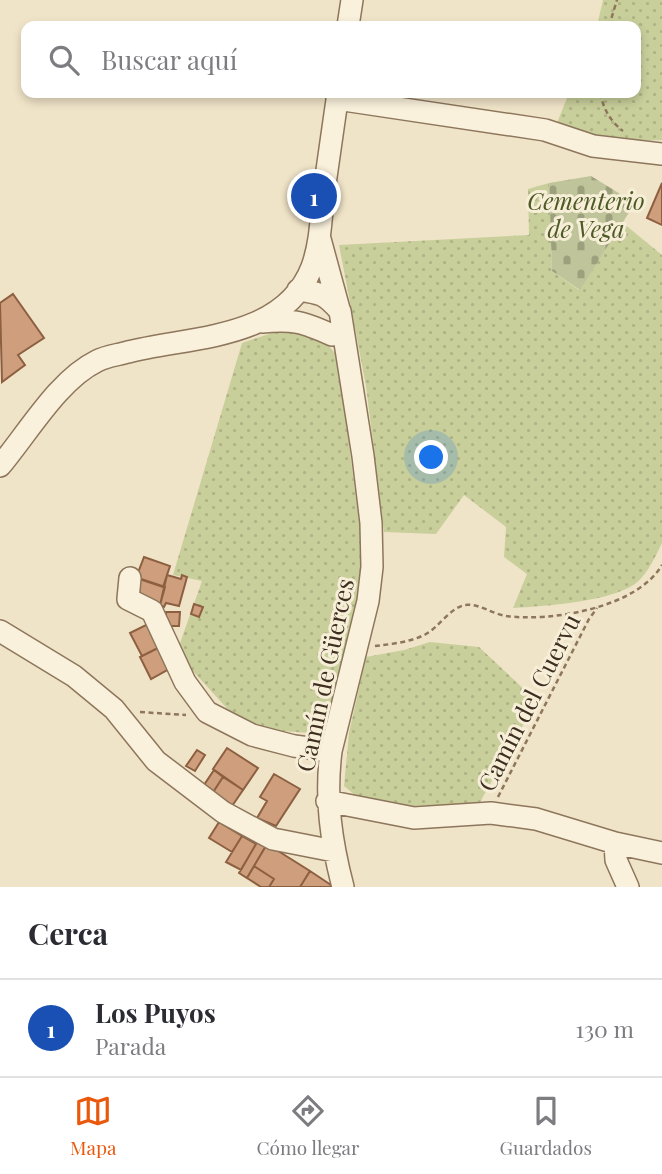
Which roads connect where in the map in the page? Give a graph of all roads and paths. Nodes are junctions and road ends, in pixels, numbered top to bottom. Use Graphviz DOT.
graph roads {
  1 [pos="352,0"];
  2 [pos="617,0"];
  3 [pos="349,21"];
  4 [pos="611,21"];
  5 [pos="338,98"];
  6 [pos="350,98"];
  7 [pos="601,98"];
  8 [pos="628,135"];
  9 [pos="662,155"];
  10 [pos="319,235"];
  11 [pos="298,290"];
  12 [pos="340,311"];
  13 [pos="253,323"];
  14 [pos="339,342"];
  15 [pos="0,466"];
  16 [pos="662,565"];
  17 [pos="130,578"];
  18 [pos="597,608"];
  19 [pos="0,631"];
  20 [pos="357,647"];
  21 [pos="114,709"];
  22 [pos="207,712"];
  23 [pos="331,751"];
  24 [pos="327,801"];
  25 [pos="491,813"];
  26 [pos="615,843"];
  27 [pos="334,851"];
  28 [pos="662,853"];
  29 [pos="343,887"];
  30 [pos="628,887"];
  1 -- 3 [label="street"];
  2 -- 4 [label="path"];
  5 -- 10 [label="street"];
  6 -- 9 [label="street"];
  7 -- 8 [label="path"];
  10 -- 11 [label="street"];
  10 -- 12 [label="street, Camín de Güerces"];
  11 -- 12 [label="street"];
  11 -- 13 [label="street"];
  11 -- 14 [label="street"];
  12 -- 14 [label="street, Camín de Güerces"];
  13 -- 14 [label="street"];
  13 -- 15 [label="street"];
  14 -- 20 [label="street, Camín de Güerces"];
  16 -- 18 [label="path"];
  17 -- 22 [label="street"];
  18 -- 20 [label="path"];
  18 -- 25 [label="path, Camín del Cuervu"];
  19 -- 21 [label="street"];
  20 -- 23 [label="street, Camín de Güerces"];
  21 -- 22 [label="path"];
  21 -- 27 [label="street"];
  22 -- 23 [label="street"];
  23 -- 24 [label="street, Camín de Güerces"];
  24 -- 25 [label="street"];
  24 -- 27 [label="street, Camín de Güerces"];
  25 -- 26 [label="street"];
  26 -- 28 [label="street"];
  26 -- 30 [label="street"];
  27 -- 29 [label="street, Camín de Güerces"];
}
